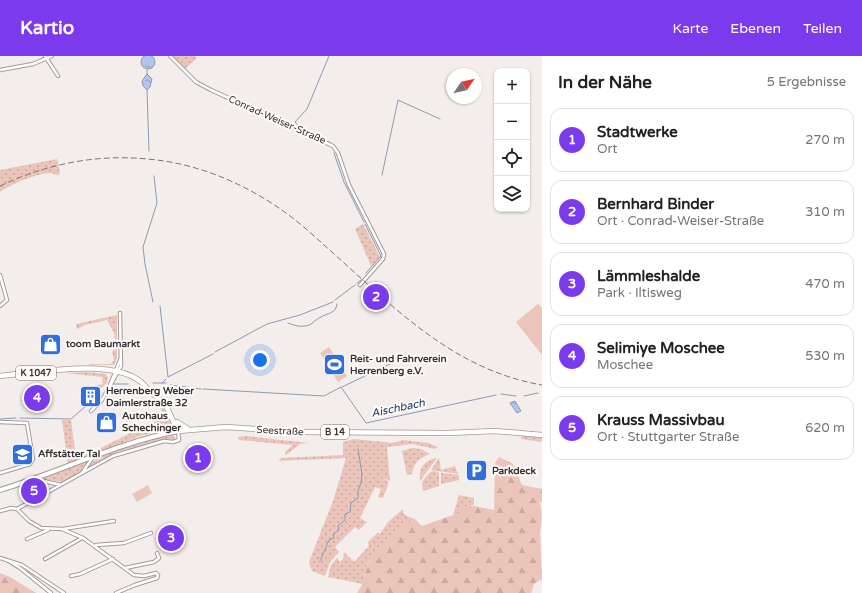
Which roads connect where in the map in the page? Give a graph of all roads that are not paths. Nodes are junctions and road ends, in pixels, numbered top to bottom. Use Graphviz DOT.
graph roads {
  1 [pos="52,56"];
  2 [pos="170,56"];
  3 [pos="46,57"];
  4 [pos="0,70"];
  5 [pos="58,76"];
  6 [pos="0,275"];
  7 [pos="360,285"];
  8 [pos="0,306"];
  9 [pos="120,313"];
  10 [pos="116,373"];
  11 [pos="0,376"];
  12 [pos="91,411"];
  13 [pos="0,422"];
  14 [pos="175,423"];
  15 [pos="188,429"];
  16 [pos="178,431"];
  17 [pos="169,432"];
  18 [pos="542,435"];
  19 [pos="94,456"];
  20 [pos="0,473"];
  21 [pos="82,473"];
  22 [pos="34,479"];
  23 [pos="61,485"];
  24 [pos="0,490"];
  25 [pos="17,509"];
  26 [pos="0,511"];
  27 [pos="114,521"];
  28 [pos="48,529"];
  29 [pos="62,530"];
  30 [pos="151,533"];
  31 [pos="83,538"];
  32 [pos="27,539"];
  33 [pos="95,545"];
  34 [pos="157,553"];
  35 [pos="0,558"];
  36 [pos="45,558"];
  37 [pos="113,559"];
  38 [pos="7,560"];
  39 [pos="124,568"];
  40 [pos="71,576"];
  41 [pos="51,593"];
  42 [pos="64,593"];
  43 [pos="116,593"];
  1 -- 3 [label="street"];
  2 -- 7 [label="street, Conrad-Weiser-Straße"];
  3 -- 4 [label="street"];
  3 -- 5 [label="street"];
  6 -- 8 [label="street"];
  9 -- 10 [label="street"];
  10 -- 11 [label="main road, K 1047"];
  10 -- 12 [label="street"];
  10 -- 14 [label="main road, K 1047"];
  13 -- 20 [label="street"];
  14 -- 15 [label="main road"];
  14 -- 16 [label="main road, K 1047"];
  14 -- 17 [label="main road"];
  15 -- 16 [label="main road, Seestraße / B 14"];
  15 -- 18 [label="main road, Seestraße / B 14"];
  16 -- 17 [label="main road, Seestraße / B 14"];
  16 -- 21 [label="street"];
  17 -- 19 [label="main road, Seestraße / B 14"];
  19 -- 21 [label="street"];
  19 -- 22 [label="main road, Seestraße / B 14"];
  21 -- 23 [label="street"];
  22 -- 23 [label="street"];
  22 -- 24 [label="main road, Seestraße / B 14"];
  23 -- 25 [label="street"];
  25 -- 26 [label="street"];
  25 -- 28 [label="street"];
  27 -- 29 [label="street"];
  28 -- 29 [label="street"];
  28 -- 32 [label="street"];
  29 -- 31 [label="street"];
  30 -- 33 [label="street"];
  31 -- 33 [label="street"];
  31 -- 36 [label="street"];
  33 -- 37 [label="street"];
  34 -- 39 [label="street"];
  35 -- 38 [label="street"];
  37 -- 39 [label="street"];
  37 -- 40 [label="street"];
  38 -- 41 [label="street"];
  38 -- 42 [label="street"];
  39 -- 43 [label="street"];
}
